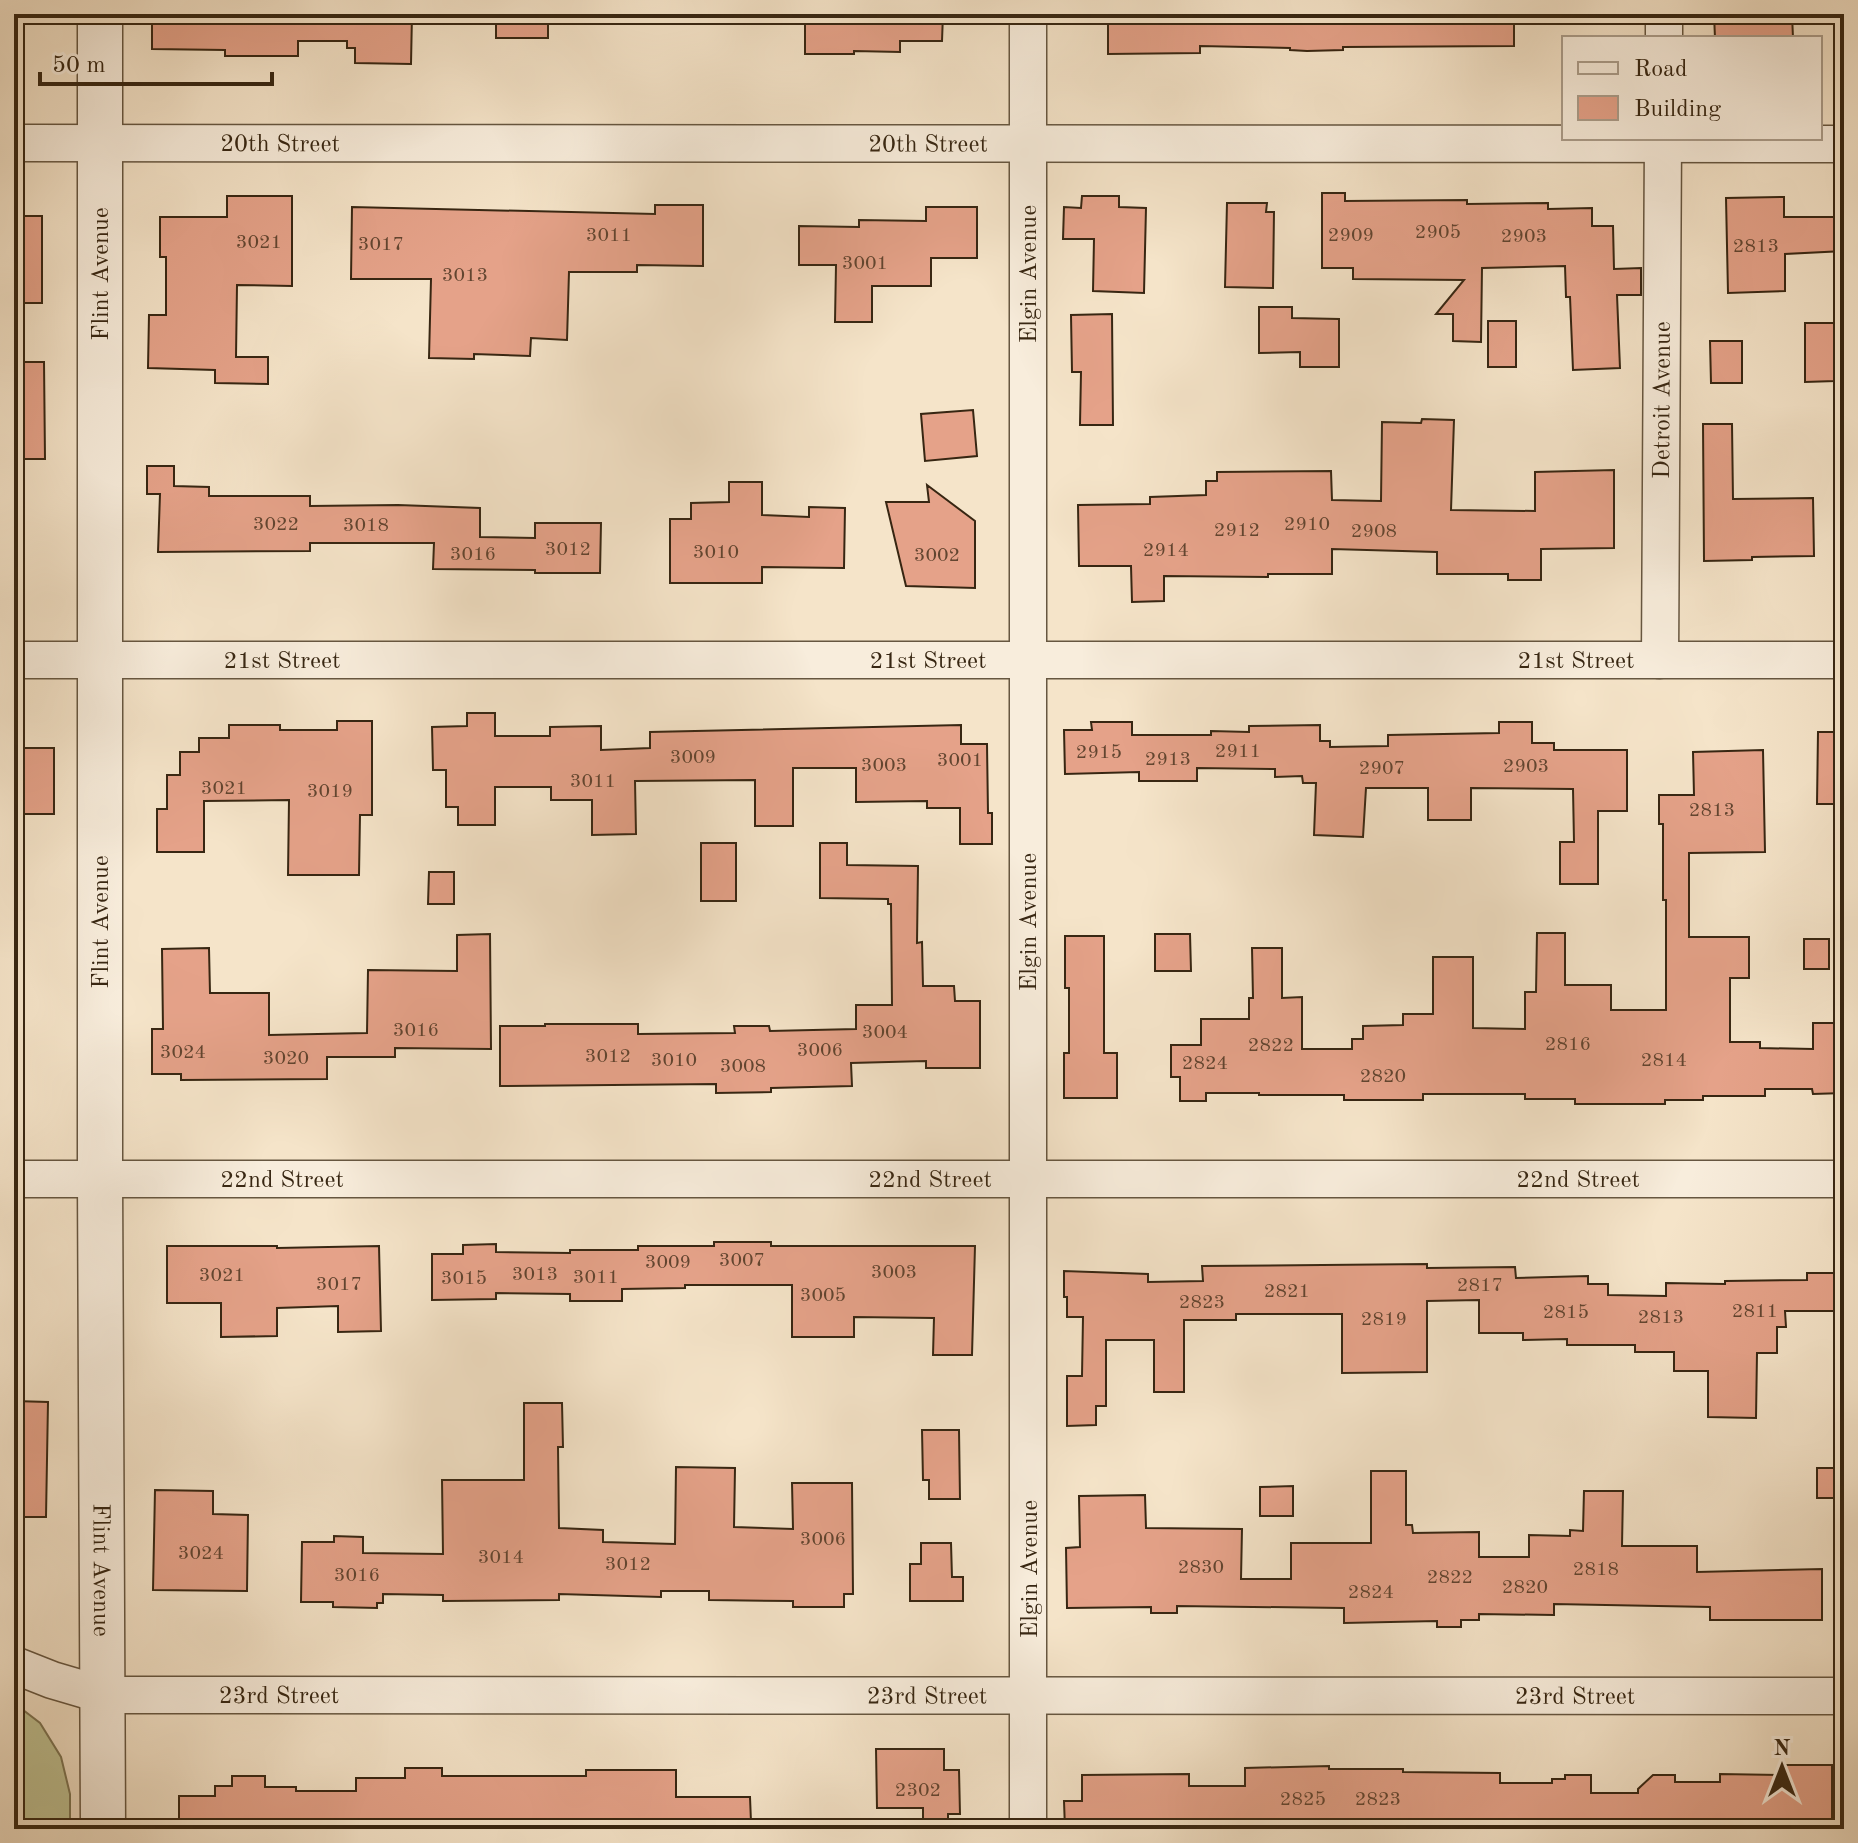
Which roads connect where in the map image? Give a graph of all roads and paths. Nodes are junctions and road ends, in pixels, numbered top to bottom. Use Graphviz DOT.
graph roads {
  1 [pos="100,14"];
  2 [pos="1028,14"];
  3 [pos="1664,14"];
  4 [pos="1664,36"];
  5 [pos="1663,141"];
  6 [pos="14,143"];
  7 [pos="100,143"];
  8 [pos="1028,143"];
  9 [pos="1844,144"];
  10 [pos="14,660"];
  11 [pos="100,660"];
  12 [pos="1028,660"];
  13 [pos="1660,660"];
  14 [pos="1844,660"];
  15 [pos="14,1179"];
  16 [pos="100,1179"];
  17 [pos="1028,1179"];
  18 [pos="1844,1179"];
  19 [pos="14,1665"];
  20 [pos="103,1695"];
  21 [pos="1029,1695"];
  22 [pos="1844,1696"];
  23 [pos="103,1829"];
  24 [pos="1028,1829"];
  1 -- 7 [label="street, Flint Avenue"];
  2 -- 8 [label="street, Elgin Avenue"];
  3 -- 4 [label="street"];
  5 -- 8 [label="street, 20th Street"];
  5 -- 9 [label="street, 20th Street"];
  5 -- 13 [label="street, Detroit Avenue"];
  6 -- 7 [label="street, 20th Street"];
  7 -- 8 [label="street, 20th Street"];
  7 -- 11 [label="street, Flint Avenue"];
  8 -- 12 [label="street, Elgin Avenue"];
  10 -- 11 [label="street, 21st Street"];
  11 -- 12 [label="street, 21st Street"];
  11 -- 16 [label="street, Flint Avenue"];
  12 -- 13 [label="street, 21st Street"];
  12 -- 17 [label="street, Elgin Avenue"];
  13 -- 14 [label="street, 21st Street"];
  15 -- 16 [label="street, 22nd Street"];
  16 -- 17 [label="street, 22nd Street"];
  16 -- 20 [label="street, Flint Avenue"];
  17 -- 18 [label="street, 22nd Street"];
  17 -- 21 [label="street, Elgin Avenue"];
  19 -- 20 [label="street, 23rd Street"];
  20 -- 21 [label="street, 23rd Street"];
  20 -- 23 [label="street, Flint Avenue"];
  21 -- 22 [label="street, 23rd Street"];
  21 -- 24 [label="street, Elgin Avenue"];
}
